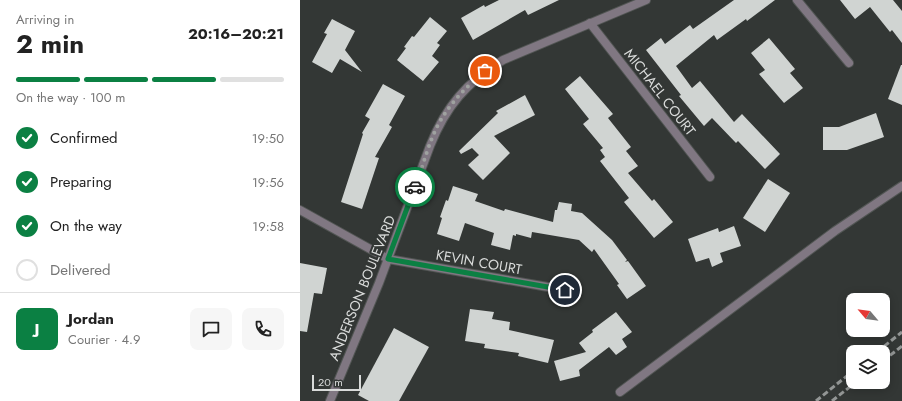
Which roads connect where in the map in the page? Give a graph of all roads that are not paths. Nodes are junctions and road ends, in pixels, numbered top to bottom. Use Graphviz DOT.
graph roads {
  1 [pos="646,0"];
  2 [pos="797,0"];
  3 [pos="590,23"];
  4 [pos="849,63"];
  5 [pos="710,177"];
  6 [pos="902,186"];
  7 [pos="300,210"];
  8 [pos="388,259"];
  9 [pos="565,290"];
  10 [pos="620,392"];
  11 [pos="330,401"];
  1 -- 3 [label="street, ANDERSON BOULEVARD"];
  2 -- 4 [label="street"];
  3 -- 5 [label="street, MICHAEL COURT"];
  3 -- 8 [label="street, ANDERSON BOULEVARD"];
  6 -- 10 [label="street"];
  7 -- 8 [label="street, KEVIN COURT"];
  8 -- 9 [label="street, KEVIN COURT"];
  8 -- 11 [label="street, ANDERSON BOULEVARD"];
}
